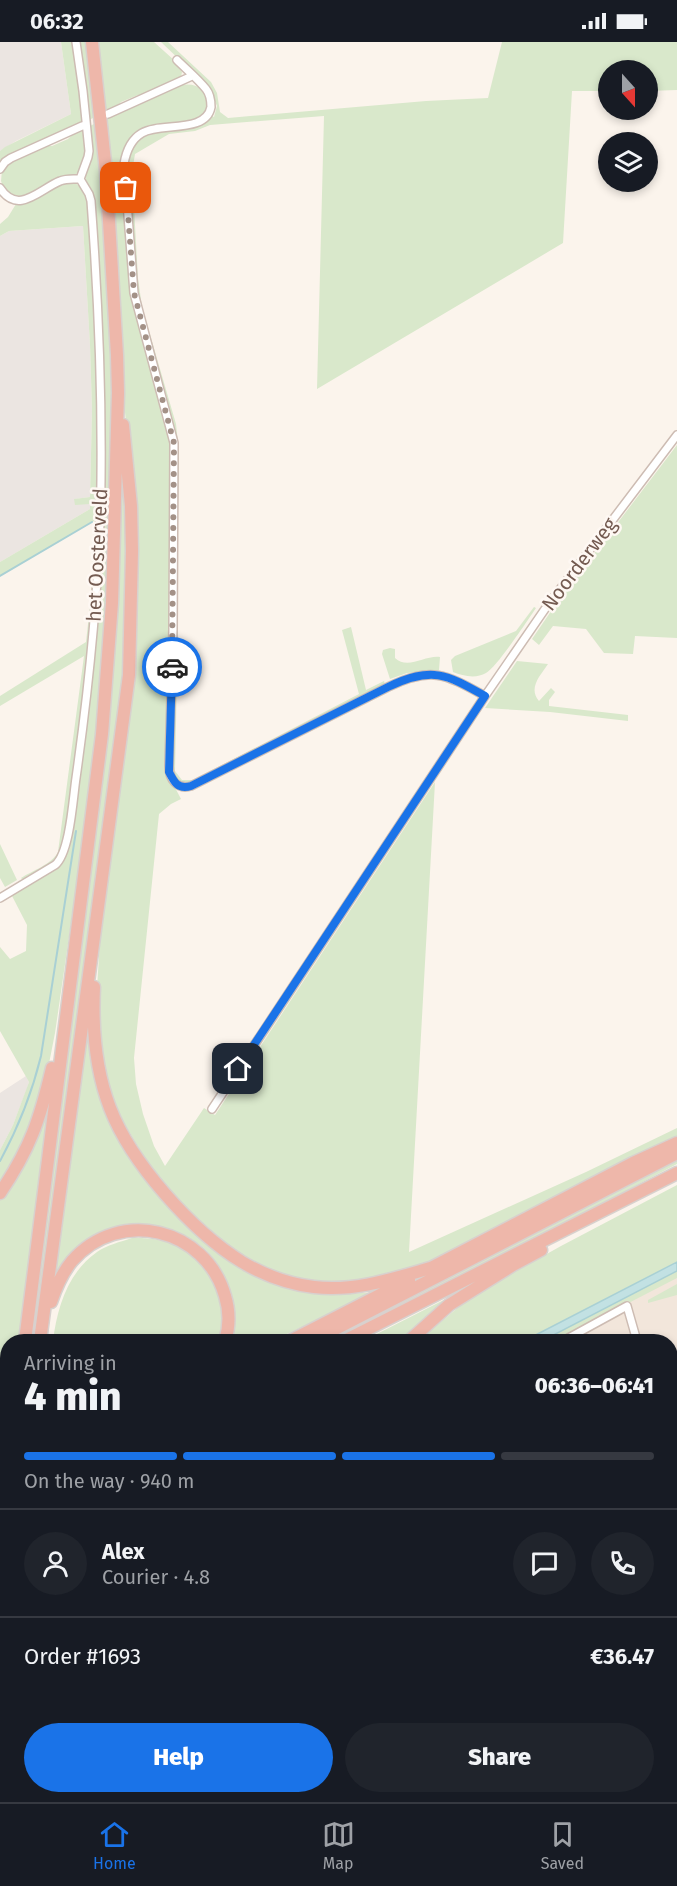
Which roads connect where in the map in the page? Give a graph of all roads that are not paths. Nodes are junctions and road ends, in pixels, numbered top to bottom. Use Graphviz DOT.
graph roads {
  1 [pos="76,42"];
  2 [pos="92,42"];
  3 [pos="177,60"];
  4 [pos="192,76"];
  5 [pos="108,114"];
  6 [pos="82,126"];
  7 [pos="0,169"];
  8 [pos="80,179"];
  9 [pos="0,188"];
  10 [pos="118,393"];
  11 [pos="677,435"];
  12 [pos="485,696"];
  13 [pos="0,897"];
  14 [pos="95,926"];
  15 [pos="65,1015"];
  16 [pos="212,1109"];
  17 [pos="677,1143"];
  18 [pos="677,1153"];
  19 [pos="677,1173"];
  20 [pos="0,1193"];
  21 [pos="621,1201"];
  22 [pos="434,1267"];
  23 [pos="25,1334"];
  24 [pos="41,1334"];
  25 [pos="41,1334"];
  26 [pos="227,1334"];
  27 [pos="304,1334"];
  28 [pos="326,1334"];
  29 [pos="358,1334"];
  30 [pos="417,1334"];
  31 [pos="577,1334"];
  32 [pos="636,1334"];
  1 -- 8 [label="street"];
  2 -- 10 [label="highway"];
  3 -- 4 [label="street"];
  4 -- 5 [label="street"];
  4 -- 12 [label="street"];
  6 -- 7 [label="street"];
  8 -- 9 [label="street"];
  8 -- 13 [label="street, het Oosterveld"];
  10 -- 14 [label="highway"];
  10 -- 15 [label="highway"];
  11 -- 12 [label="street, Noorderweg"];
  12 -- 16 [label="street, Noorderweg"];
  14 -- 22 [label="highway"];
  14 -- 24 [label="highway"];
  15 -- 20 [label="highway"];
  15 -- 23 [label="highway"];
  17 -- 22 [label="highway"];
  18 -- 28 [label="highway"];
  19 -- 21 [label="highway"];
  21 -- 29 [label="highway"];
  21 -- 30 [label="highway"];
  22 -- 27 [label="highway"];
  25 -- 26 [label="highway"];
  31 -- 32 [label="street"];
}
